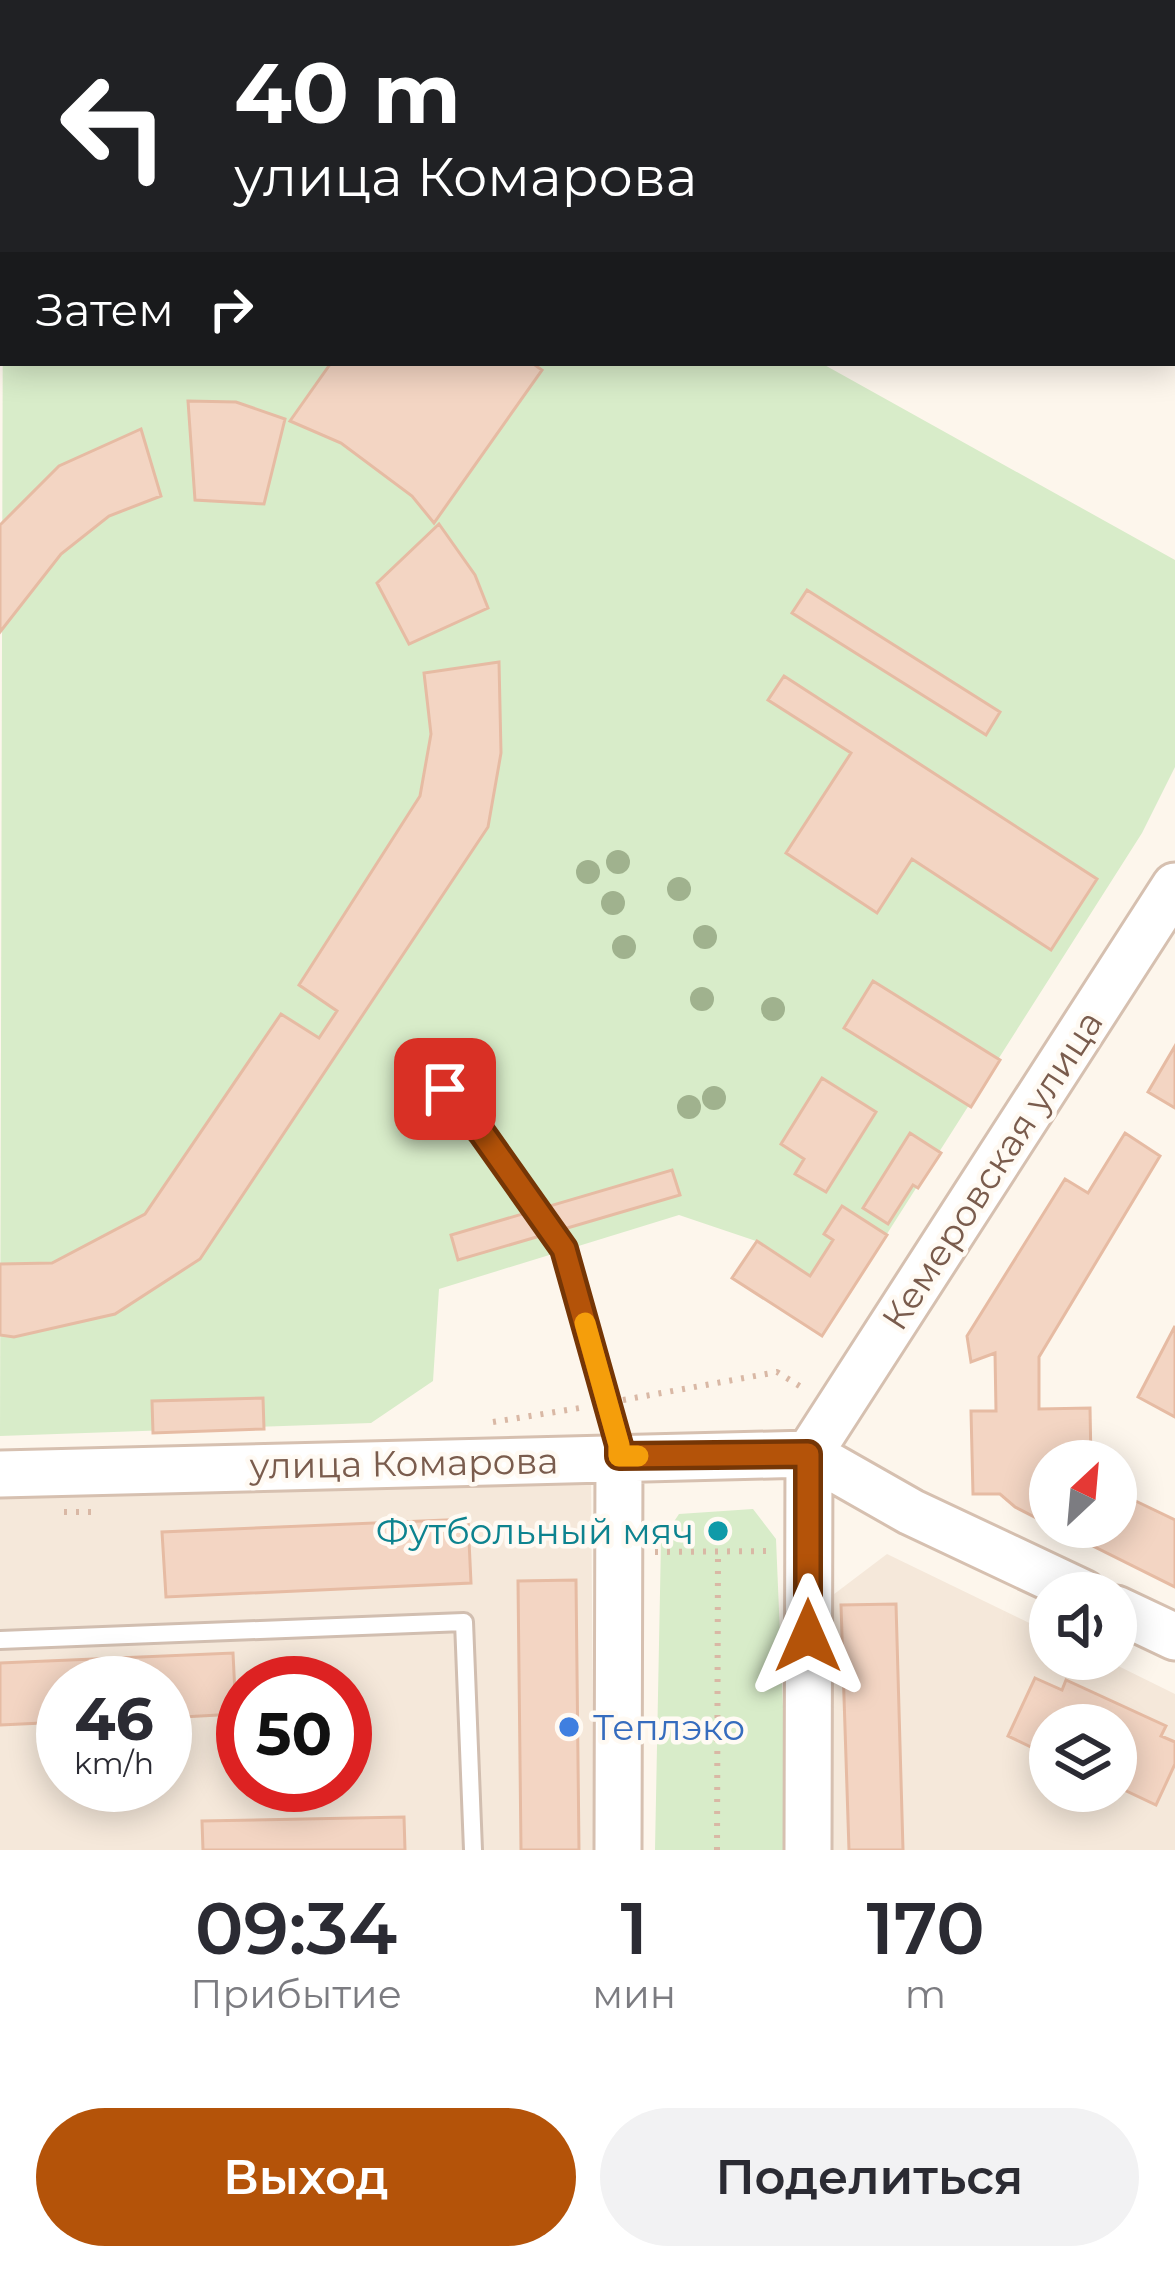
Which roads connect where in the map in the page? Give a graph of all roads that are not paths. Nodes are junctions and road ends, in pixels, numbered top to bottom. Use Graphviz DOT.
graph roads {
  1 [pos="1175,886"];
  2 [pos="445,1089"];
  3 [pos="808,1454"];
  4 [pos="619,1456"];
  5 [pos="0,1474"];
  6 [pos="1038,1572"];
  7 [pos="1137,1619"];
  8 [pos="1175,1636"];
  9 [pos="0,1640"];
  10 [pos="473,1850"];
  11 [pos="618,1850"];
  12 [pos="808,1850"];
  1 -- 3 [label="main road, Кемеровская улица"];
  2 -- 4 [label="lane"];
  3 -- 4 [label="main road, улица Комарова"];
  3 -- 6 [label="main road"];
  3 -- 12 [label="main road"];
  4 -- 5 [label="main road, улица Комарова"];
  4 -- 11 [label="main road"];
  7 -- 8 [label="main road"];
  9 -- 10 [label="lane"];
}
